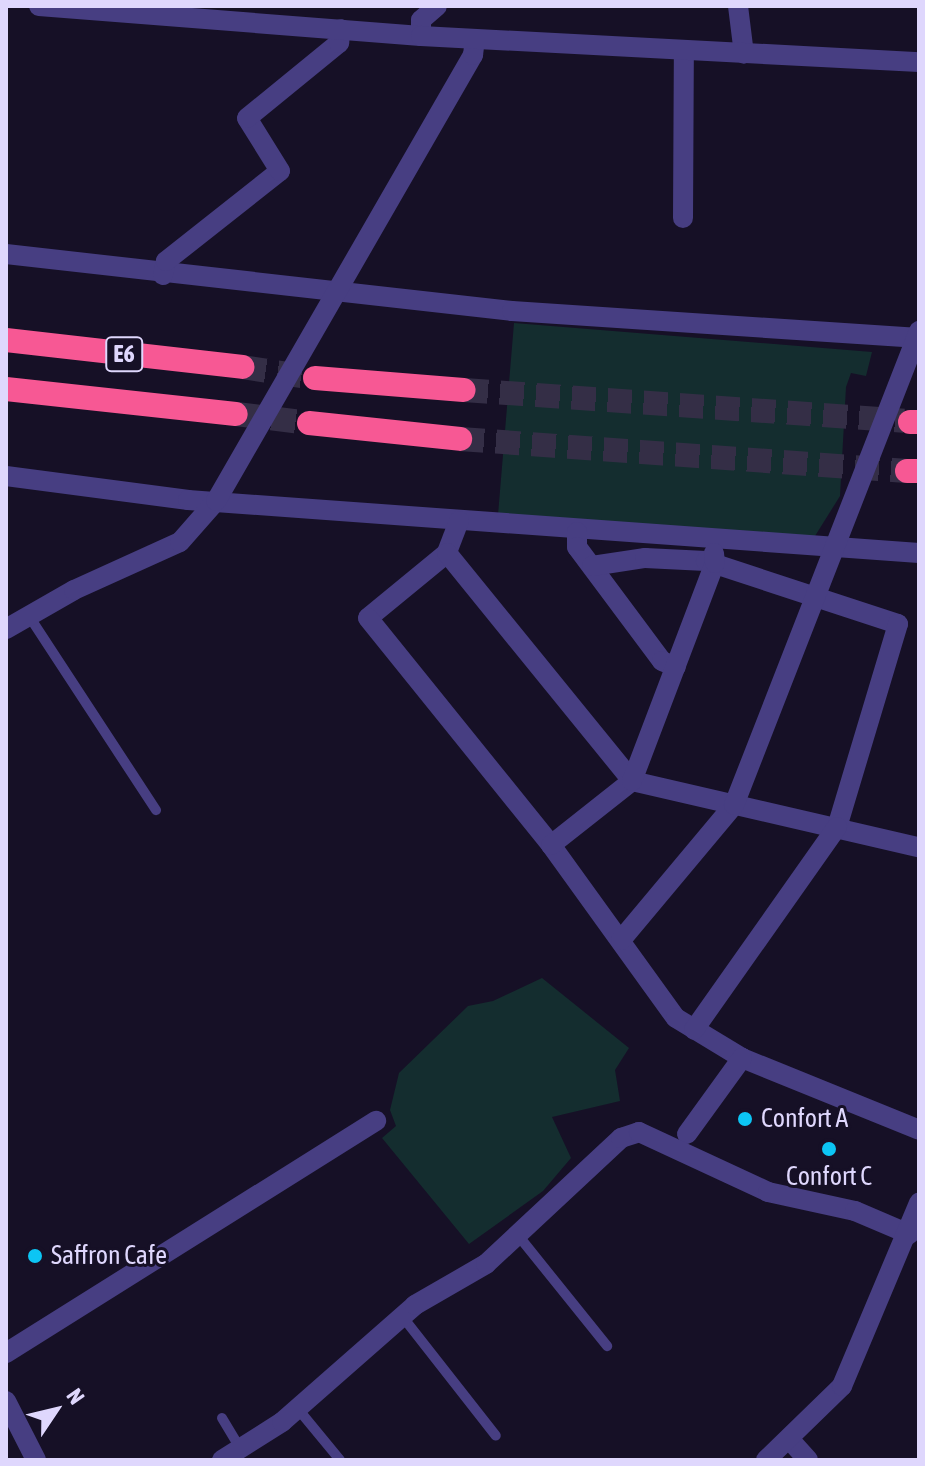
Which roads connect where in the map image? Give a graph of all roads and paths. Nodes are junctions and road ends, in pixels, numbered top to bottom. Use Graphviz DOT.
graph roads {
  1 [pos="39,6"];
  2 [pos="437,6"];
  3 [pos="738,6"];
  4 [pos="236,13"];
  5 [pos="341,29"];
  6 [pos="421,36"];
  7 [pos="475,39"];
  8 [pos="684,52"];
  9 [pos="744,54"];
  10 [pos="919,62"];
  11 [pos="683,218"];
  12 [pos="6,254"];
  13 [pos="163,275"];
  14 [pos="338,292"];
  15 [pos="918,336"];
  16 [pos="6,340"];
  17 [pos="242,367"];
  18 [pos="315,378"];
  19 [pos="6,389"];
  20 [pos="464,390"];
  21 [pos="236,414"];
  22 [pos="309,423"];
  23 [pos="460,439"];
  24 [pos="6,476"];
  25 [pos="216,501"];
  26 [pos="459,521"];
  27 [pos="577,532"];
  28 [pos="713,541"];
  29 [pos="833,549"];
  30 [pos="447,553"];
  31 [pos="919,553"];
  32 [pos="715,563"];
  33 [pos="592,566"];
  34 [pos="813,599"];
  35 [pos="29,616"];
  36 [pos="6,629"];
  37 [pos="676,667"];
  38 [pos="632,781"];
  39 [pos="734,805"];
  40 [pos="156,810"];
  41 [pos="837,827"];
  42 [pos="551,845"];
  43 [pos="919,847"];
  44 [pos="621,940"];
  45 [pos="694,1030"];
  46 [pos="742,1058"];
  47 [pos="376,1121"];
  48 [pos="919,1130"];
  49 [pos="687,1134"];
  50 [pos="919,1203"];
  51 [pos="517,1234"];
  52 [pos="909,1234"];
  53 [pos="402,1316"];
  54 [pos="607,1346"];
  55 [pos="6,1353"];
  56 [pos="6,1401"];
  57 [pos="298,1409"];
  58 [pos="222,1418"];
  59 [pos="496,1436"];
  60 [pos="790,1440"];
  61 [pos="240,1448"];
  62 [pos="36,1460"];
  63 [pos="222,1460"];
  64 [pos="340,1460"];
  65 [pos="766,1460"];
  66 [pos="808,1460"];
  1 -- 4 [label="street"];
  2 -- 6 [label="street"];
  3 -- 9 [label="street"];
  4 -- 5 [label="street"];
  5 -- 6 [label="street"];
  5 -- 13 [label="street"];
  6 -- 7 [label="street"];
  7 -- 8 [label="street"];
  7 -- 14 [label="street"];
  8 -- 9 [label="street"];
  8 -- 11 [label="street"];
  9 -- 10 [label="street"];
  12 -- 13 [label="street"];
  13 -- 14 [label="street"];
  14 -- 15 [label="street"];
  14 -- 25 [label="street"];
  15 -- 29 [label="street"];
  16 -- 17 [label="highway, E6"];
  18 -- 20 [label="highway"];
  19 -- 21 [label="highway, E6"];
  22 -- 23 [label="highway"];
  24 -- 25 [label="street"];
  25 -- 26 [label="street"];
  25 -- 35 [label="street"];
  26 -- 27 [label="street"];
  26 -- 30 [label="street"];
  27 -- 28 [label="street"];
  27 -- 33 [label="street"];
  28 -- 29 [label="street"];
  28 -- 32 [label="street"];
  29 -- 31 [label="street"];
  29 -- 34 [label="street"];
  30 -- 38 [label="street"];
  30 -- 42 [label="street"];
  32 -- 33 [label="street"];
  32 -- 34 [label="street"];
  32 -- 37 [label="street"];
  33 -- 37 [label="street"];
  34 -- 39 [label="street"];
  34 -- 41 [label="street"];
  35 -- 36 [label="street"];
  35 -- 40 [label="lane"];
  37 -- 38 [label="street"];
  38 -- 39 [label="street"];
  38 -- 42 [label="street"];
  39 -- 41 [label="street"];
  39 -- 44 [label="street"];
  41 -- 43 [label="street"];
  41 -- 45 [label="street"];
  42 -- 44 [label="street"];
  44 -- 45 [label="street"];
  45 -- 46 [label="street"];
  46 -- 48 [label="street"];
  46 -- 49 [label="street"];
  47 -- 55 [label="street"];
  50 -- 52 [label="street"];
  51 -- 52 [label="street"];
  51 -- 53 [label="street"];
  51 -- 54 [label="lane"];
  52 -- 60 [label="street"];
  53 -- 57 [label="street"];
  53 -- 59 [label="lane"];
  56 -- 62 [label="street"];
  57 -- 61 [label="street"];
  57 -- 64 [label="lane"];
  58 -- 61 [label="lane"];
  60 -- 65 [label="street"];
  60 -- 66 [label="street"];
  61 -- 63 [label="street"];
}
